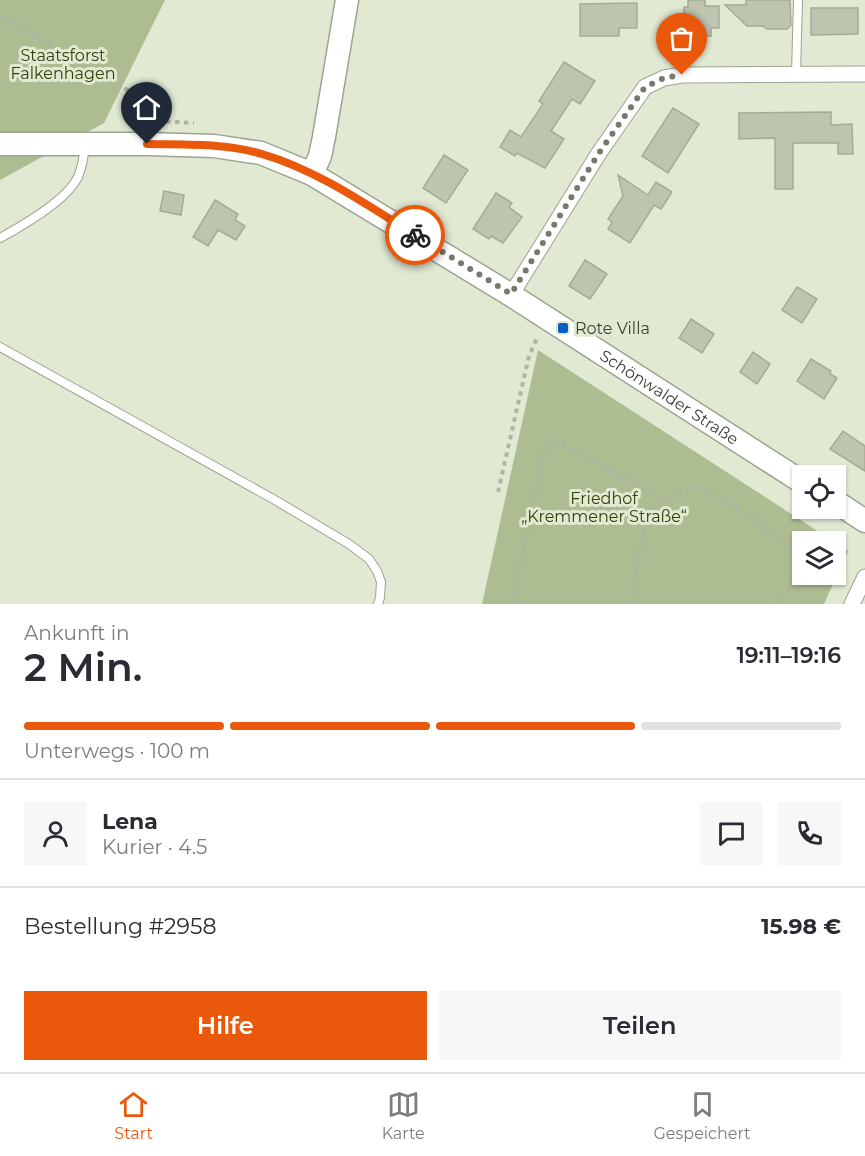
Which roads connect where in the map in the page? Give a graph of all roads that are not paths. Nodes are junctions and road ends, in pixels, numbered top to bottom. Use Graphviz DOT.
graph roads {
  1 [pos="347,0"];
  2 [pos="798,0"];
  3 [pos="796,74"];
  4 [pos="865,74"];
  5 [pos="0,144"];
  6 [pos="86,144"];
  7 [pos="312,174"];
  8 [pos="0,238"];
  9 [pos="511,294"];
  10 [pos="0,347"];
  11 [pos="792,476"];
  12 [pos="846,509"];
  13 [pos="865,521"];
  14 [pos="865,577"];
  15 [pos="378,604"];
  16 [pos="852,604"];
  1 -- 7 [label="main road"];
  2 -- 3 [label="lane"];
  3 -- 4 [label="street"];
  3 -- 9 [label="street"];
  5 -- 6 [label="main road, Schönwalder Straße"];
  6 -- 7 [label="main road, Schönwalder Straße"];
  6 -- 8 [label="lane"];
  7 -- 9 [label="main road, Schönwalder Straße"];
  9 -- 11 [label="main road, Schönwalder Straße"];
  10 -- 15 [label="lane"];
  12 -- 13 [label="main road"];
  14 -- 16 [label="street"];
}
